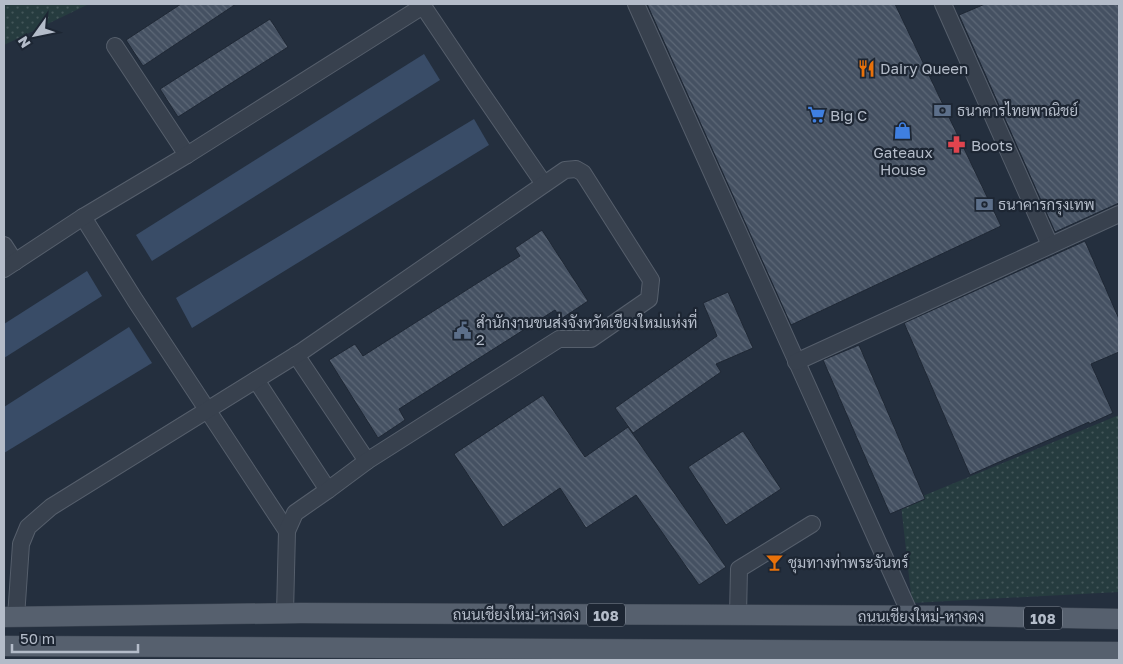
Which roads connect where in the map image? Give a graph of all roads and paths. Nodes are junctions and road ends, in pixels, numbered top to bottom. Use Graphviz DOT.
graph roads {
  1 [pos="636,4"];
  2 [pos="943,4"];
  3 [pos="115,46"];
  4 [pos="187,155"];
  5 [pos="544,184"];
  6 [pos="1119,214"];
  7 [pos="83,217"];
  8 [pos="4,245"];
  9 [pos="1050,245"];
  10 [pos="10,265"];
  11 [pos="296,355"];
  12 [pos="796,362"];
  13 [pos="256,380"];
  14 [pos="208,409"];
  15 [pos="367,461"];
  16 [pos="328,490"];
  17 [pos="812,524"];
  18 [pos="287,531"];
  19 [pos="284,613"];
  20 [pos="154,615"];
  21 [pos="738,616"];
  22 [pos="911,616"];
  23 [pos="10,617"];
  24 [pos="1119,619"];
  25 [pos="4,646"];
  26 [pos="167,651"];
  27 [pos="119,653"];
  28 [pos="1116,653"];
  29 [pos="370,654"];
  30 [pos="450,654"];
  31 [pos="597,655"];
  32 [pos="756,655"];
  1 -- 12 [label="lane"];
  2 -- 9 [label="lane"];
  3 -- 4 [label="lane"];
  4 -- 5 [label="lane"];
  4 -- 7 [label="lane"];
  5 -- 11 [label="lane"];
  5 -- 15 [label="lane"];
  6 -- 9 [label="lane"];
  7 -- 10 [label="lane"];
  7 -- 14 [label="lane"];
  8 -- 10 [label="lane"];
  9 -- 12 [label="lane"];
  11 -- 13 [label="lane"];
  11 -- 15 [label="lane"];
  12 -- 22 [label="lane"];
  13 -- 14 [label="lane"];
  13 -- 16 [label="lane"];
  14 -- 18 [label="lane"];
  14 -- 23 [label="lane"];
  15 -- 16 [label="lane"];
  16 -- 18 [label="lane"];
  17 -- 21 [label="lane"];
  18 -- 19 [label="lane"];
  19 -- 20 [label="main road, ถนนเชียงใหม่-หางดง / 108"];
  19 -- 21 [label="main road, ถนนเชียงใหม่-หางดง / 108"];
  20 -- 23 [label="main road, ถนนเชียงใหม่-หางดง / 108"];
  20 -- 26 [label="main road"];
  21 -- 22 [label="main road, ถนนเชียงใหม่-หางดง / 108"];
  22 -- 24 [label="main road, ถนนเชียงใหม่-หางดง / 108"];
  25 -- 27 [label="main road, 108"];
  26 -- 27 [label="main road, 108"];
  26 -- 29 [label="main road, 108"];
  28 -- 32 [label="main road, 108"];
  29 -- 30 [label="main road, 108"];
  30 -- 31 [label="main road, 108"];
  31 -- 32 [label="main road, 108"];
}
